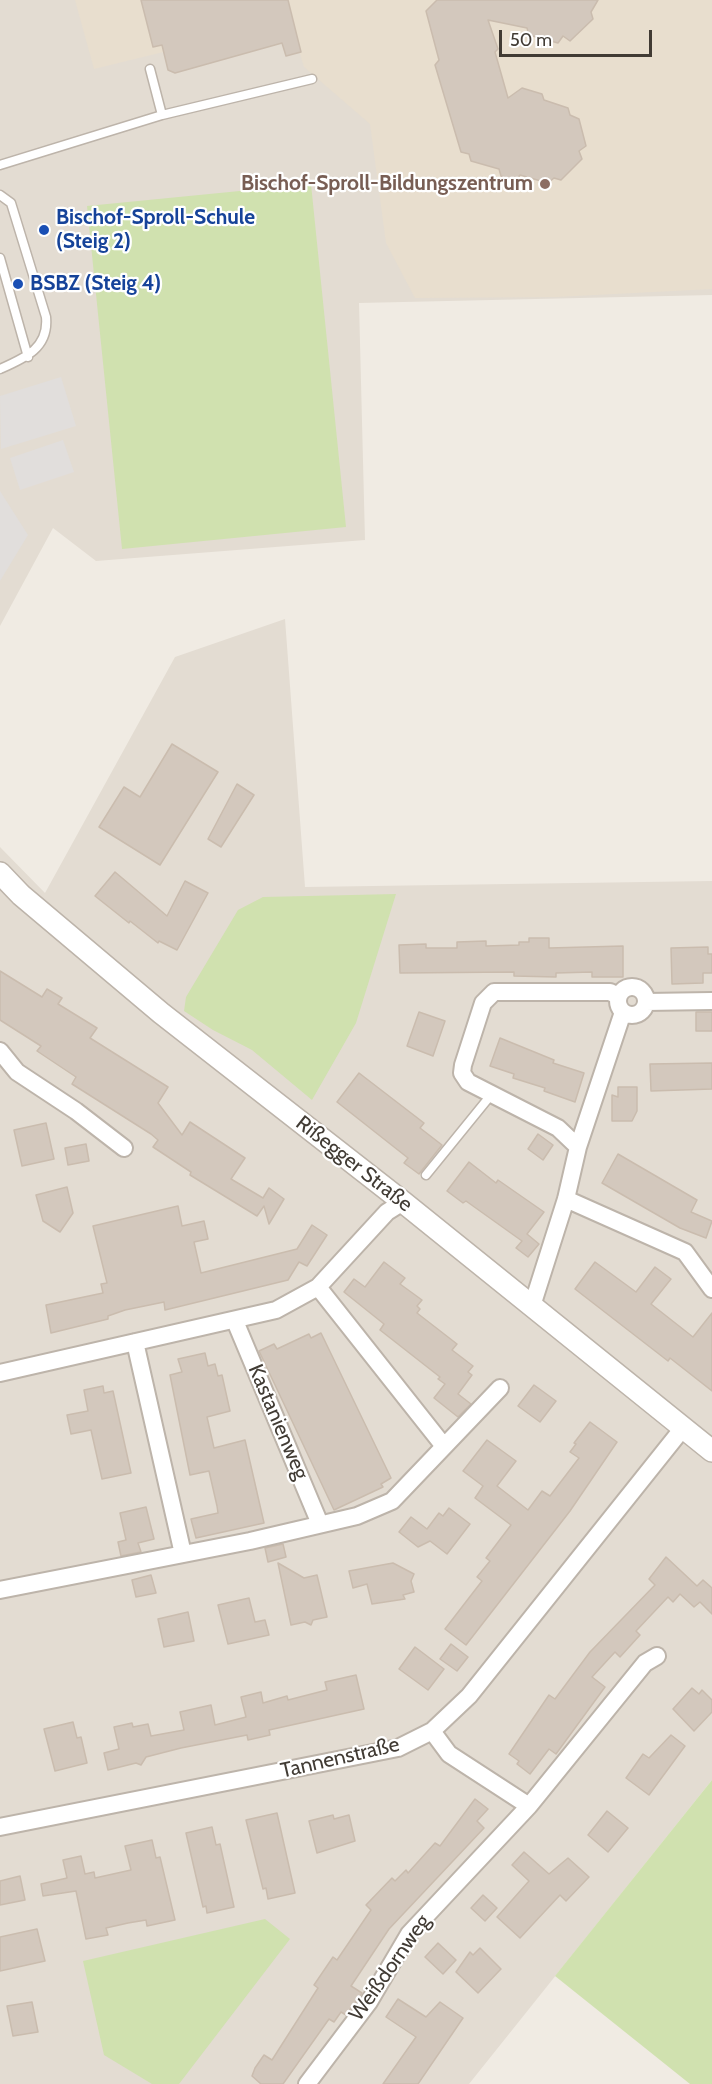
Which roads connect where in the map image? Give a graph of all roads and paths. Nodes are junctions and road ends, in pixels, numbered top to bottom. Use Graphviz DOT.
graph roads {
  1 [pos="150,69"];
  2 [pos="312,79"];
  3 [pos="162,115"];
  4 [pos="0,165"];
  5 [pos="0,195"];
  6 [pos="0,258"];
  7 [pos="28,357"];
  8 [pos="0,369"];
  9 [pos="0,873"];
  10 [pos="712,1001"];
  11 [pos="646,1002"];
  12 [pos="621,1004"];
  13 [pos="0,1051"];
  14 [pos="491,1095"];
  15 [pos="578,1147"];
  16 [pos="124,1148"];
  17 [pos="426,1175"];
  18 [pos="566,1199"];
  19 [pos="403,1202"];
  20 [pos="318,1287"];
  21 [pos="712,1289"];
  22 [pos="532,1306"];
  23 [pos="235,1321"];
  24 [pos="135,1342"];
  25 [pos="0,1372"];
  26 [pos="500,1388"];
  27 [pos="683,1428"];
  28 [pos="443,1445"];
  29 [pos="712,1451"];
  30 [pos="321,1524"];
  31 [pos="183,1554"];
  32 [pos="0,1590"];
  33 [pos="657,1656"];
  34 [pos="432,1731"];
  35 [pos="529,1806"];
  36 [pos="0,1827"];
  37 [pos="307,2084"];
  1 -- 3 [label="lane"];
  2 -- 3 [label="lane"];
  3 -- 4 [label="lane"];
  5 -- 7 [label="lane"];
  6 -- 7 [label="lane"];
  7 -- 8 [label="lane"];
  9 -- 19 [label="street, Rißegger Straße"];
  10 -- 11 [label="street"];
  11 -- 12 [label="street"];
  11 -- 12 [label="street"];
  12 -- 14 [label="street"];
  12 -- 15 [label="street"];
  13 -- 16 [label="street"];
  14 -- 15 [label="street"];
  14 -- 17 [label="lane"];
  15 -- 18 [label="street"];
  18 -- 21 [label="street"];
  18 -- 22 [label="street"];
  19 -- 20 [label="street"];
  19 -- 22 [label="street, Rißegger Straße"];
  20 -- 23 [label="street"];
  20 -- 28 [label="street"];
  22 -- 27 [label="street, Rißegger Straße"];
  23 -- 24 [label="street"];
  23 -- 30 [label="street, Kastanienweg"];
  24 -- 25 [label="street"];
  24 -- 31 [label="street"];
  26 -- 28 [label="street"];
  27 -- 29 [label="street, Rißegger Straße"];
  27 -- 34 [label="street, Tannenstraße"];
  28 -- 30 [label="street"];
  30 -- 31 [label="street"];
  31 -- 32 [label="street"];
  33 -- 35 [label="street, Weißdornweg"];
  34 -- 35 [label="street"];
  34 -- 36 [label="street, Tannenstraße"];
  35 -- 37 [label="street, Weißdornweg"];
}
